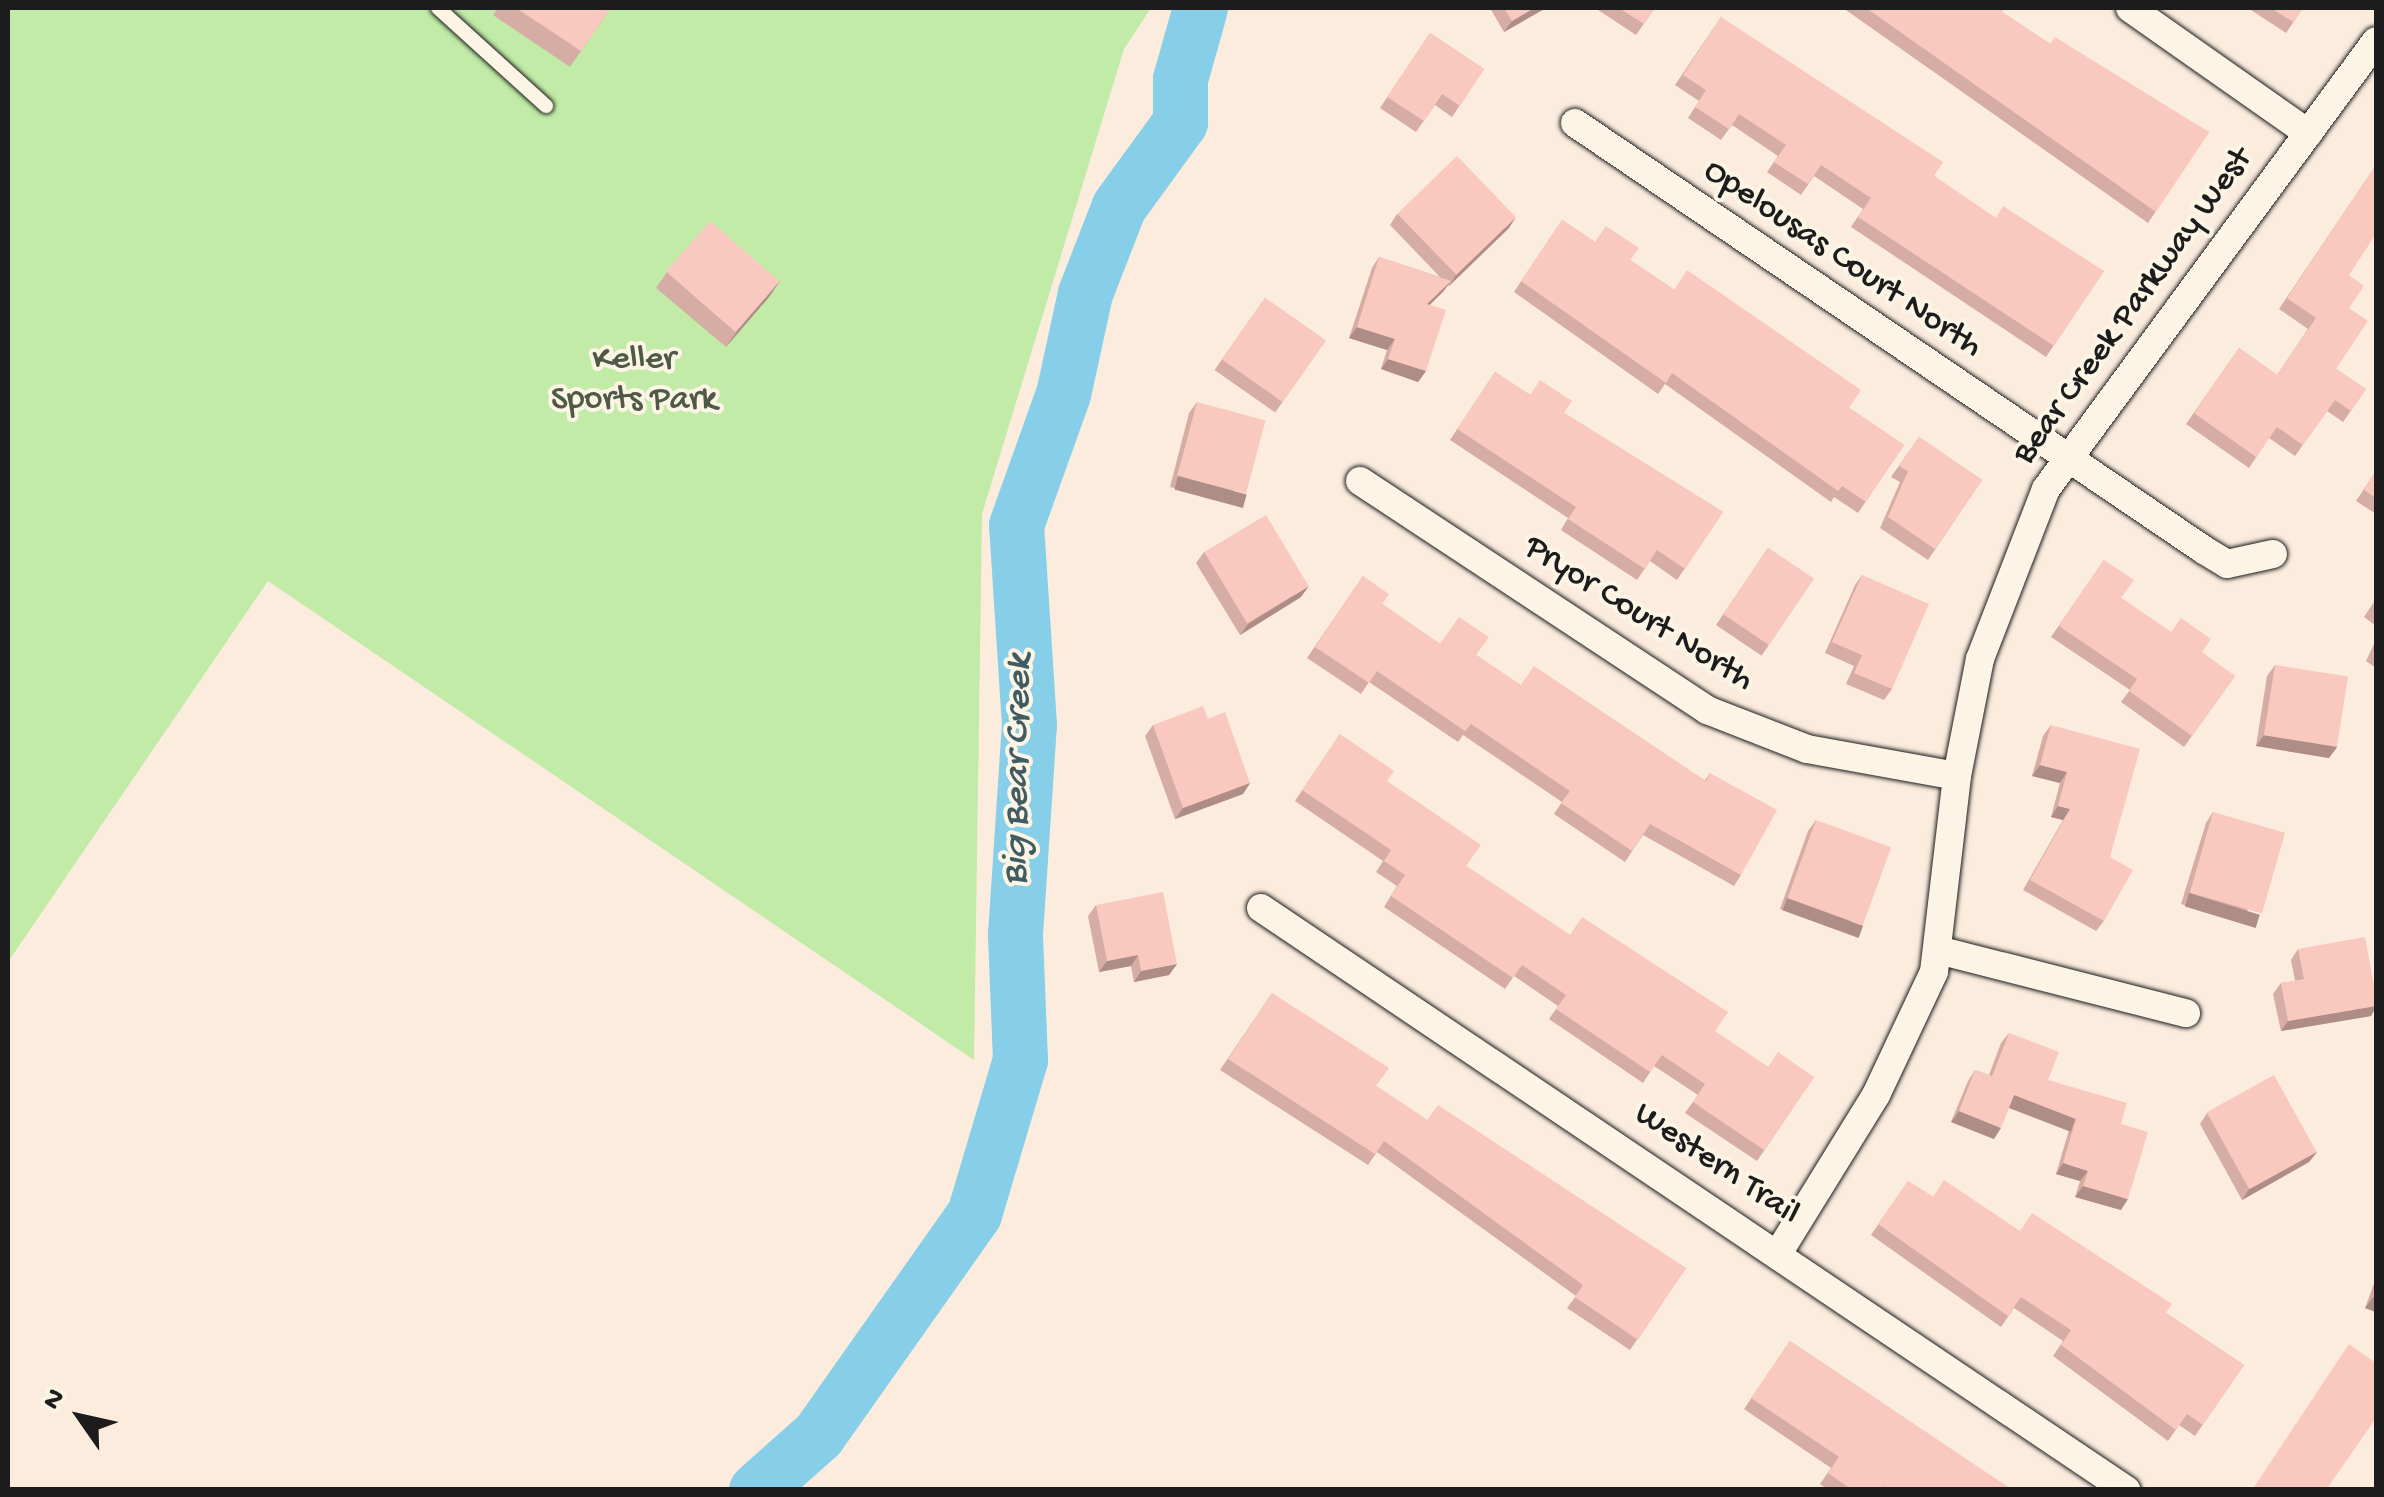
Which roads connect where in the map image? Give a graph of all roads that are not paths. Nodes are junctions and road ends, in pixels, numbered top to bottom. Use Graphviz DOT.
graph roads {
  1 [pos="438,8"];
  2 [pos="2130,8"];
  3 [pos="2376,41"];
  4 [pos="546,106"];
  5 [pos="1576,123"];
  6 [pos="2308,133"];
  7 [pos="2066,458"];
  8 [pos="1360,481"];
  9 [pos="2274,554"];
  10 [pos="1957,776"];
  11 [pos="1261,908"];
  12 [pos="1938,950"];
  13 [pos="2186,1013"];
  14 [pos="1780,1252"];
  15 [pos="2126,1490"];
  1 -- 4 [label="lane"];
  2 -- 6 [label="street"];
  3 -- 6 [label="street, Bear Creek Parkway West"];
  5 -- 7 [label="street, Opelousas Court North"];
  6 -- 7 [label="street, Bear Creek Parkway West"];
  7 -- 9 [label="street, Opelousas Court North"];
  7 -- 10 [label="street, Bear Creek Parkway West"];
  8 -- 10 [label="street, Pryor Court North"];
  10 -- 12 [label="street, Bear Creek Parkway West"];
  11 -- 14 [label="street, Western Trail"];
  12 -- 13 [label="street"];
  12 -- 14 [label="street, Bear Creek Parkway West"];
  14 -- 15 [label="street, Western Trail"];
}
